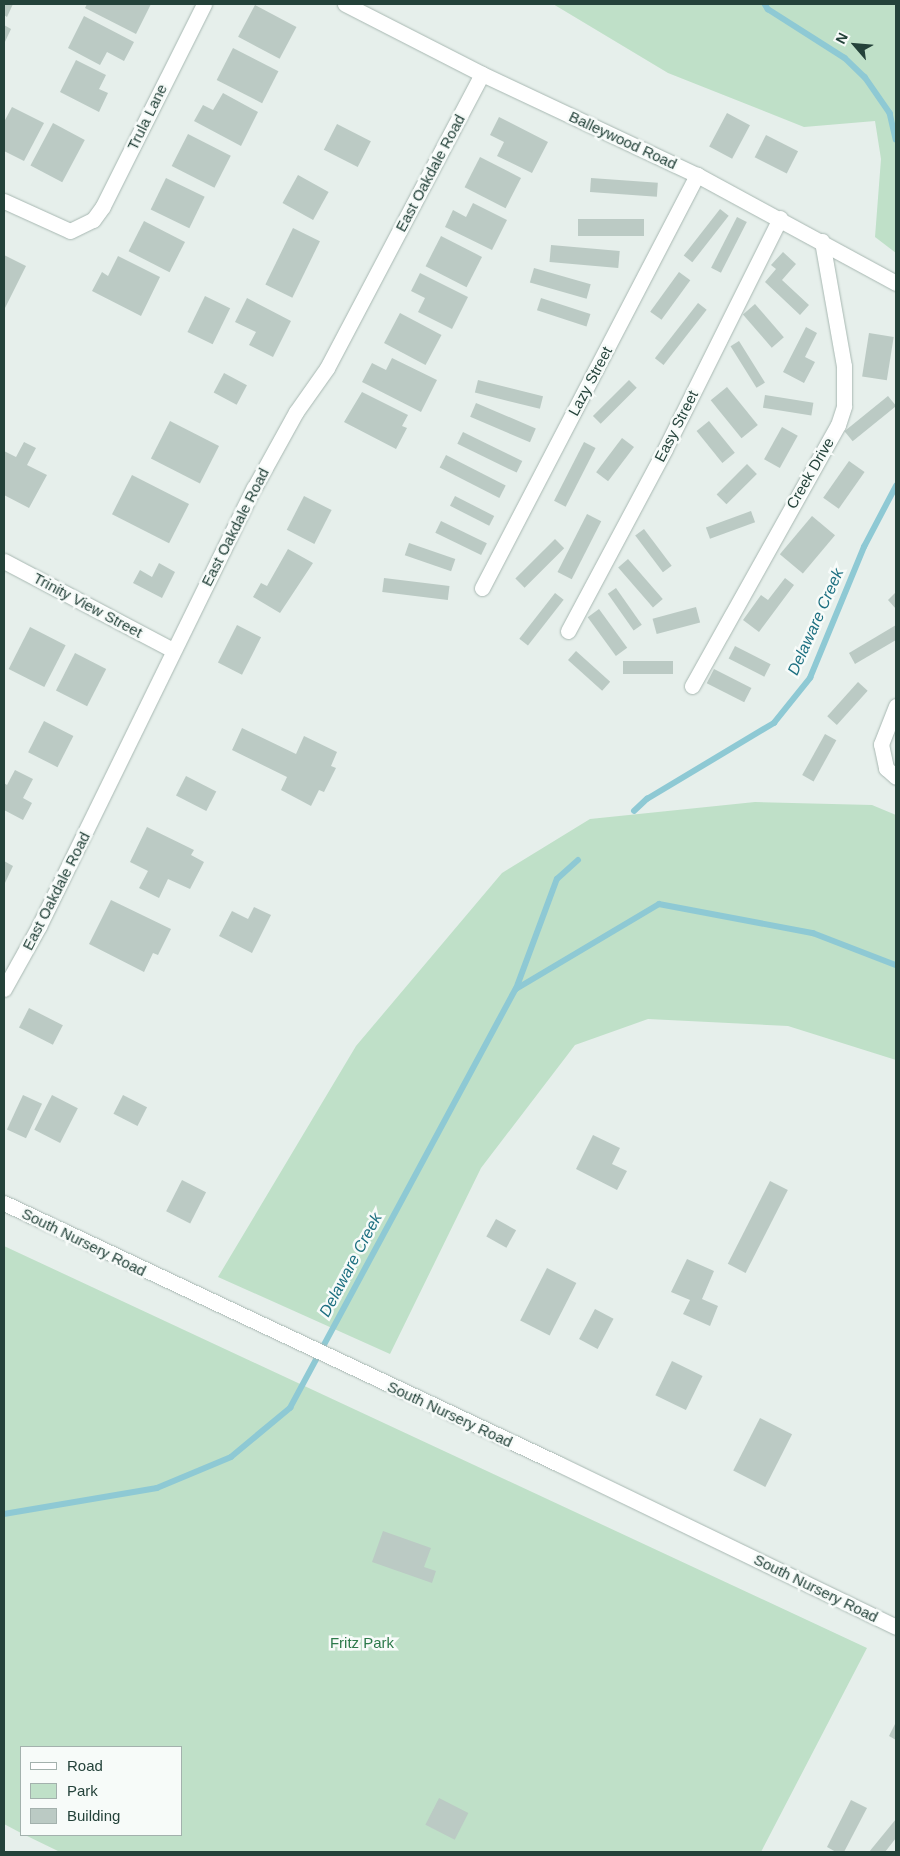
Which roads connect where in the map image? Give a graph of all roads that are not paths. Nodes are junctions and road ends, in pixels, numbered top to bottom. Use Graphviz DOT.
graph roads {
  1 [pos="204,4"];
  2 [pos="345,4"];
  3 [pos="482,74"];
  4 [pos="697,175"];
  5 [pos="4,201"];
  6 [pos="780,218"];
  7 [pos="822,241"];
  8 [pos="896,284"];
  9 [pos="4,561"];
  10 [pos="482,588"];
  11 [pos="568,631"];
  12 [pos="173,650"];
  13 [pos="692,686"];
  14 [pos="896,706"];
  15 [pos="896,777"];
  16 [pos="4,989"];
  17 [pos="4,1203"];
  18 [pos="896,1627"];
  1 -- 5 [label="street, Trula Lane"];
  2 -- 3 [label="street, Balleywood Road"];
  3 -- 4 [label="street, Balleywood Road"];
  3 -- 12 [label="street, East Oakdale Road"];
  4 -- 6 [label="street, Balleywood Road"];
  4 -- 10 [label="street, Lazy Street"];
  6 -- 7 [label="street, Balleywood Road"];
  6 -- 11 [label="street, Easy Street"];
  7 -- 8 [label="street, Balleywood Road"];
  7 -- 13 [label="street, Creek Drive"];
  9 -- 12 [label="street, Trinity View Street"];
  12 -- 16 [label="street, East Oakdale Road"];
  14 -- 15 [label="street"];
  17 -- 18 [label="street, South Nursery Road"];
}
